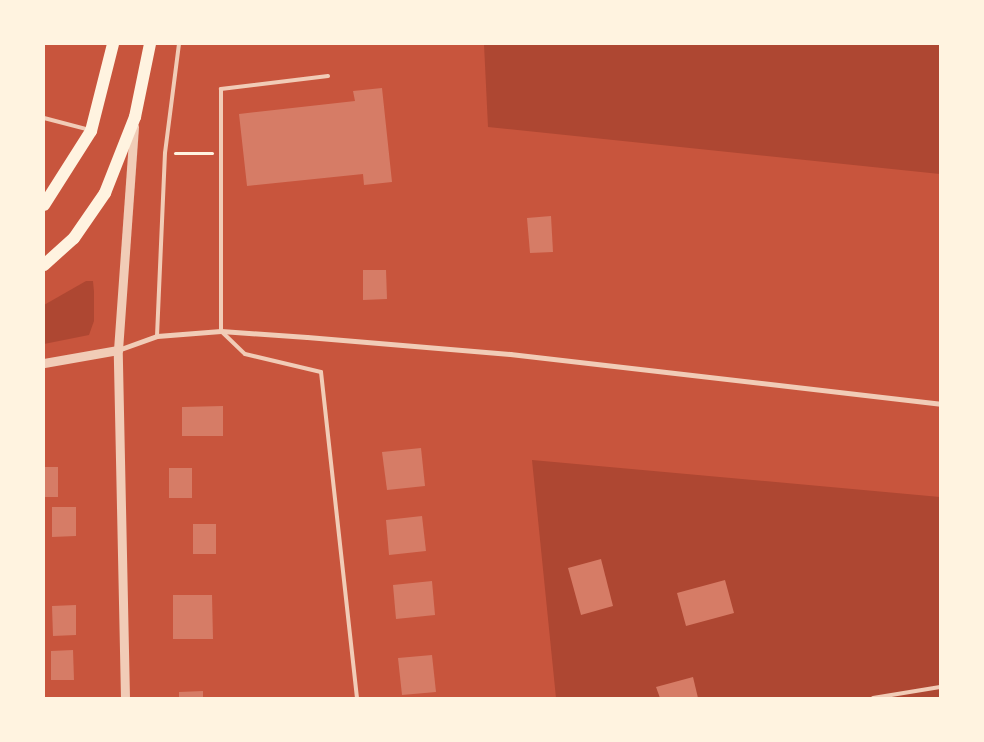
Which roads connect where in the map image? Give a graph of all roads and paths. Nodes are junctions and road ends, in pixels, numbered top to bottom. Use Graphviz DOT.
graph roads {
  1 [pos="113,44"];
  2 [pos="150,44"];
  3 [pos="179,44"];
  4 [pos="328,76"];
  5 [pos="135,116"];
  6 [pos="44,118"];
  7 [pos="91,131"];
  8 [pos="165,152"];
  9 [pos="222,153"];
  10 [pos="44,205"];
  11 [pos="44,265"];
  12 [pos="221,331"];
  13 [pos="157,336"];
  14 [pos="118,350"];
  15 [pos="44,363"];
  16 [pos="940,404"];
  17 [pos="940,687"];
  18 [pos="125,698"];
  19 [pos="357,698"];
  20 [pos="873,698"];
  1 -- 7 [label="main road"];
  2 -- 5 [label="main road"];
  3 -- 8 [label="lane"];
  4 -- 9 [label="lane"];
  5 -- 11 [label="main road"];
  5 -- 14 [label="street"];
  6 -- 7 [label="lane"];
  7 -- 10 [label="main road"];
  8 -- 9 [label="path"];
  8 -- 13 [label="lane"];
  9 -- 12 [label="lane"];
  12 -- 13 [label="street"];
  12 -- 16 [label="street"];
  12 -- 19 [label="lane"];
  13 -- 14 [label="street"];
  14 -- 15 [label="street"];
  14 -- 18 [label="street"];
  17 -- 20 [label="lane"];
}
